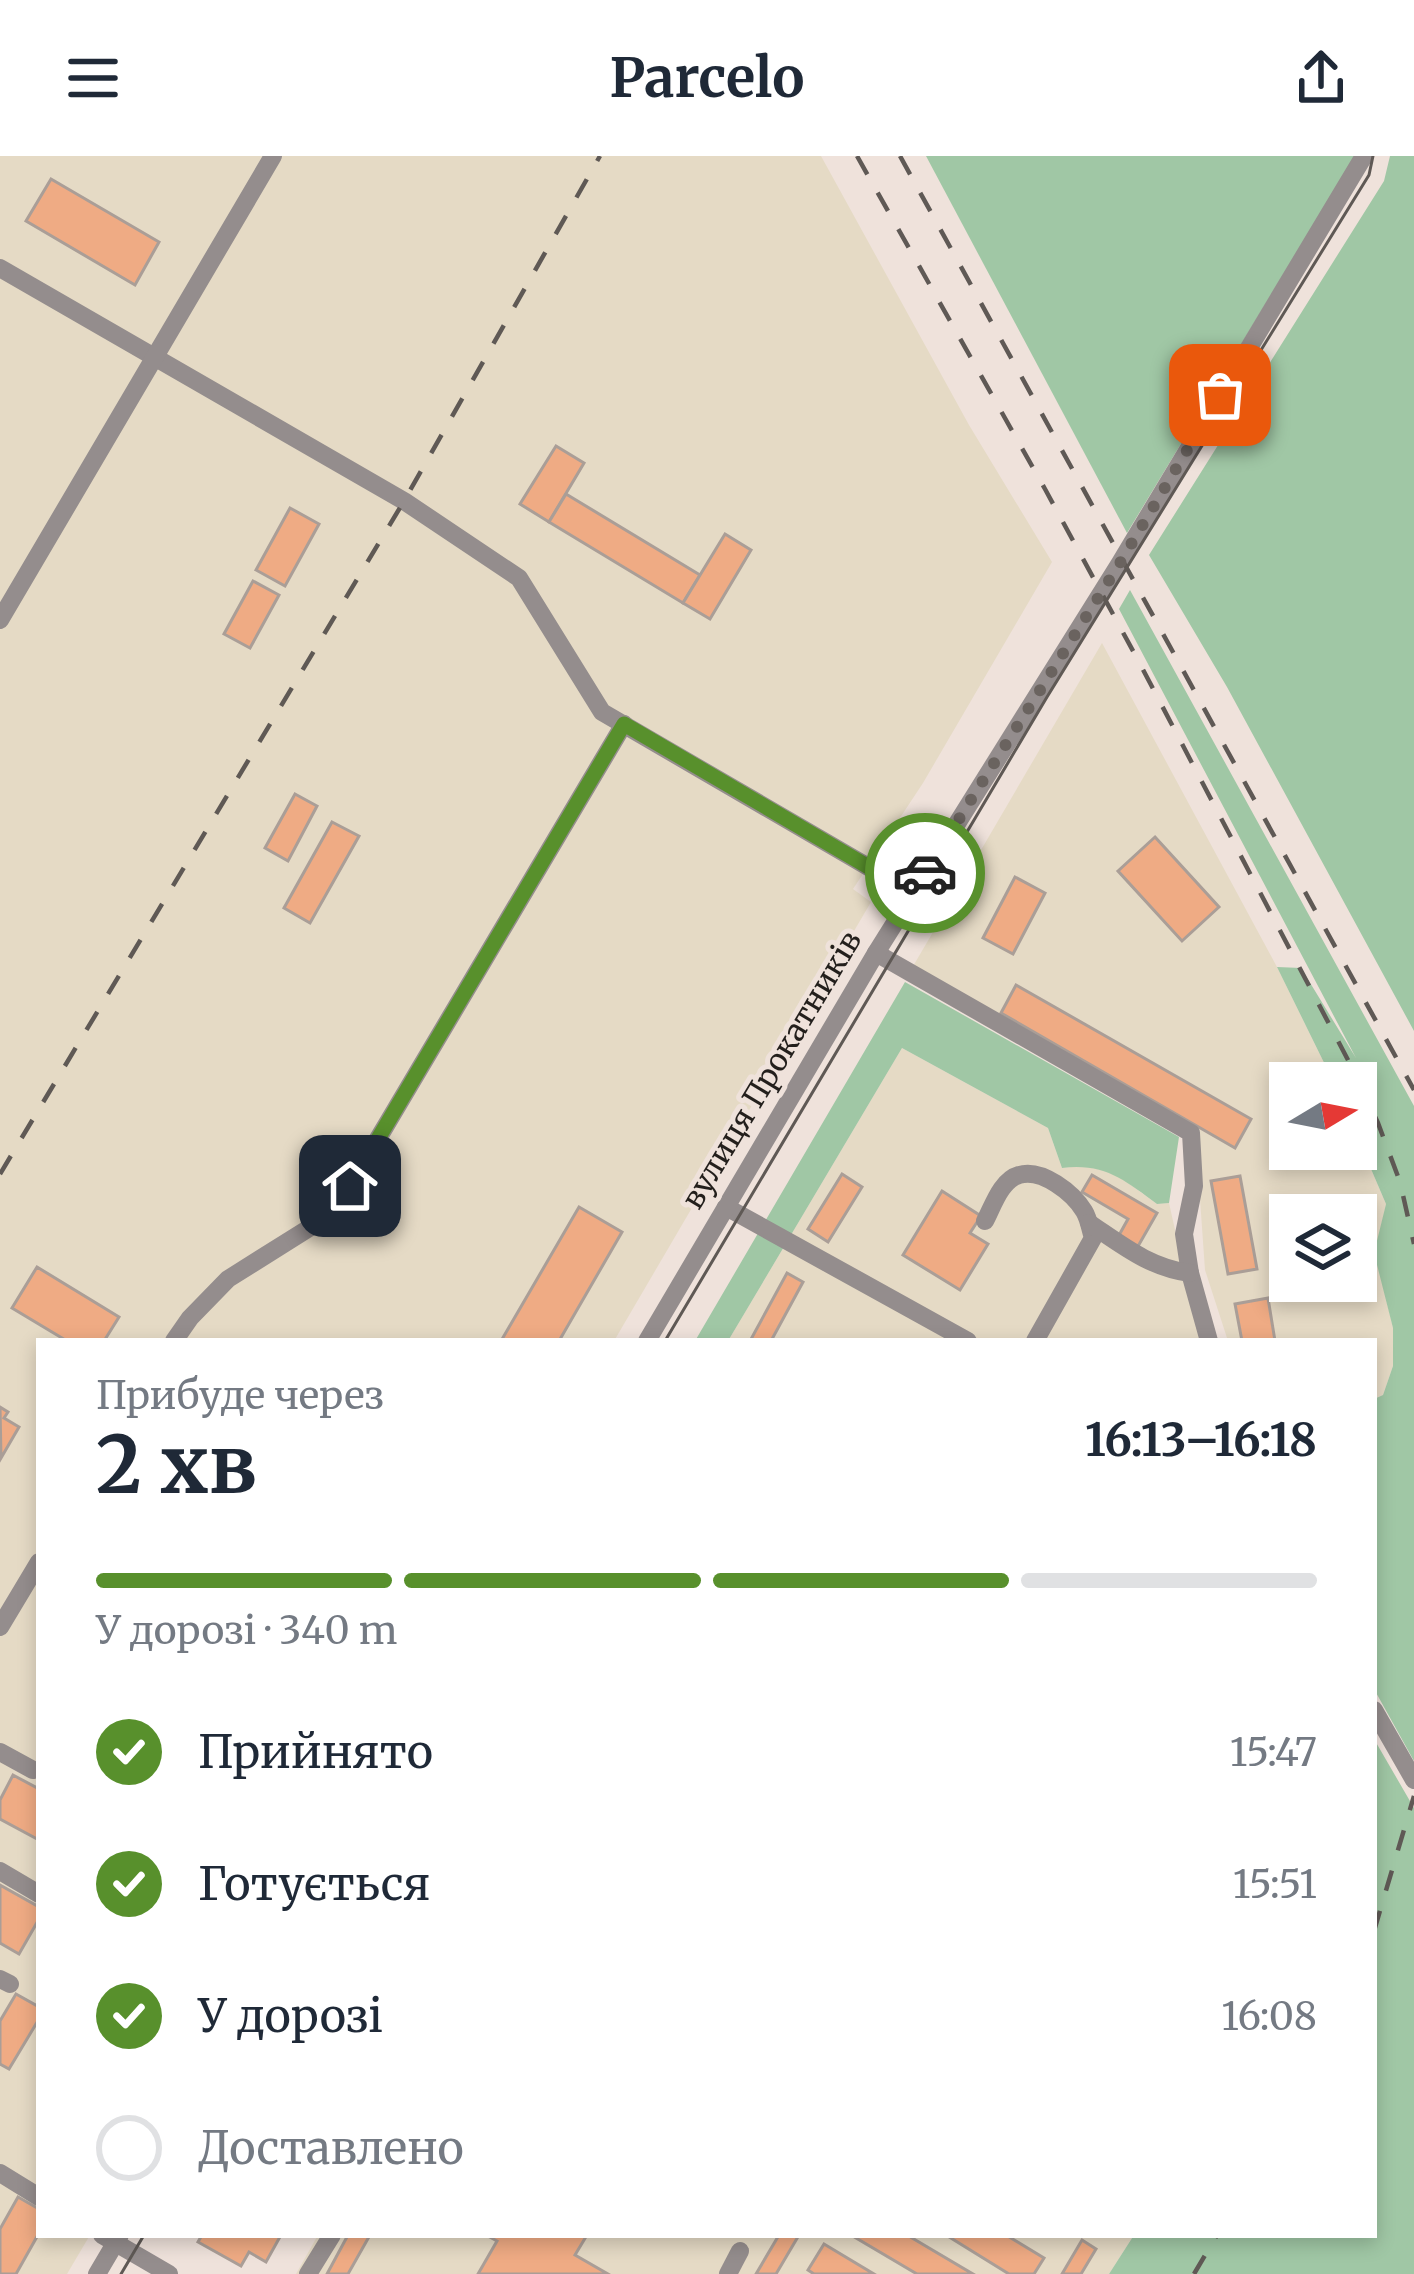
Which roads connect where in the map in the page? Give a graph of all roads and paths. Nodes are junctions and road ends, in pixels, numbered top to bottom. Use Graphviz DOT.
graph roads {
  1 [pos="273,156"];
  2 [pos="1364,156"];
  3 [pos="0,268"];
  4 [pos="155,358"];
  5 [pos="0,620"];
  6 [pos="624,724"];
  7 [pos="913,893"];
  8 [pos="876,953"];
  9 [pos="726,1207"];
  10 [pos="985,1221"];
  11 [pos="1089,1223"];
  12 [pos="1190,1273"];
  13 [pos="176,1338"];
  14 [pos="649,1338"];
  15 [pos="963,1338"];
  16 [pos="1037,1338"];
  17 [pos="1208,1338"];
  18 [pos="33,1584"];
  19 [pos="0,1627"];
  20 [pos="1377,1715"];
  21 [pos="0,1752"];
  22 [pos="33,1771"];
  23 [pos="1414,1780"];
  24 [pos="0,1871"];
  25 [pos="36,1892"];
  26 [pos="0,2173"];
  27 [pos="36,2195"];
  28 [pos="113,2238"];
  29 [pos="330,2238"];
  30 [pos="740,2251"];
  31 [pos="98,2274"];
  32 [pos="169,2274"];
  33 [pos="308,2274"];
  34 [pos="728,2274"];
  1 -- 4 [label="street"];
  2 -- 7 [label="street, вулиця Прокатників"];
  3 -- 4 [label="street"];
  4 -- 5 [label="street"];
  4 -- 6 [label="street"];
  6 -- 7 [label="street"];
  6 -- 13 [label="street"];
  7 -- 8 [label="street, вулиця Прокатників"];
  8 -- 9 [label="street, вулиця Прокатників"];
  8 -- 12 [label="street"];
  9 -- 14 [label="street, вулиця Прокатників"];
  9 -- 15 [label="street"];
  10 -- 11 [label="street"];
  11 -- 12 [label="street"];
  11 -- 16 [label="street"];
  12 -- 17 [label="street"];
  18 -- 19 [label="street"];
  20 -- 23 [label="street"];
  21 -- 22 [label="street"];
  24 -- 25 [label="street"];
  26 -- 27 [label="street"];
  28 -- 31 [label="street"];
  28 -- 32 [label="street"];
  29 -- 33 [label="street"];
  30 -- 34 [label="street"];
}
